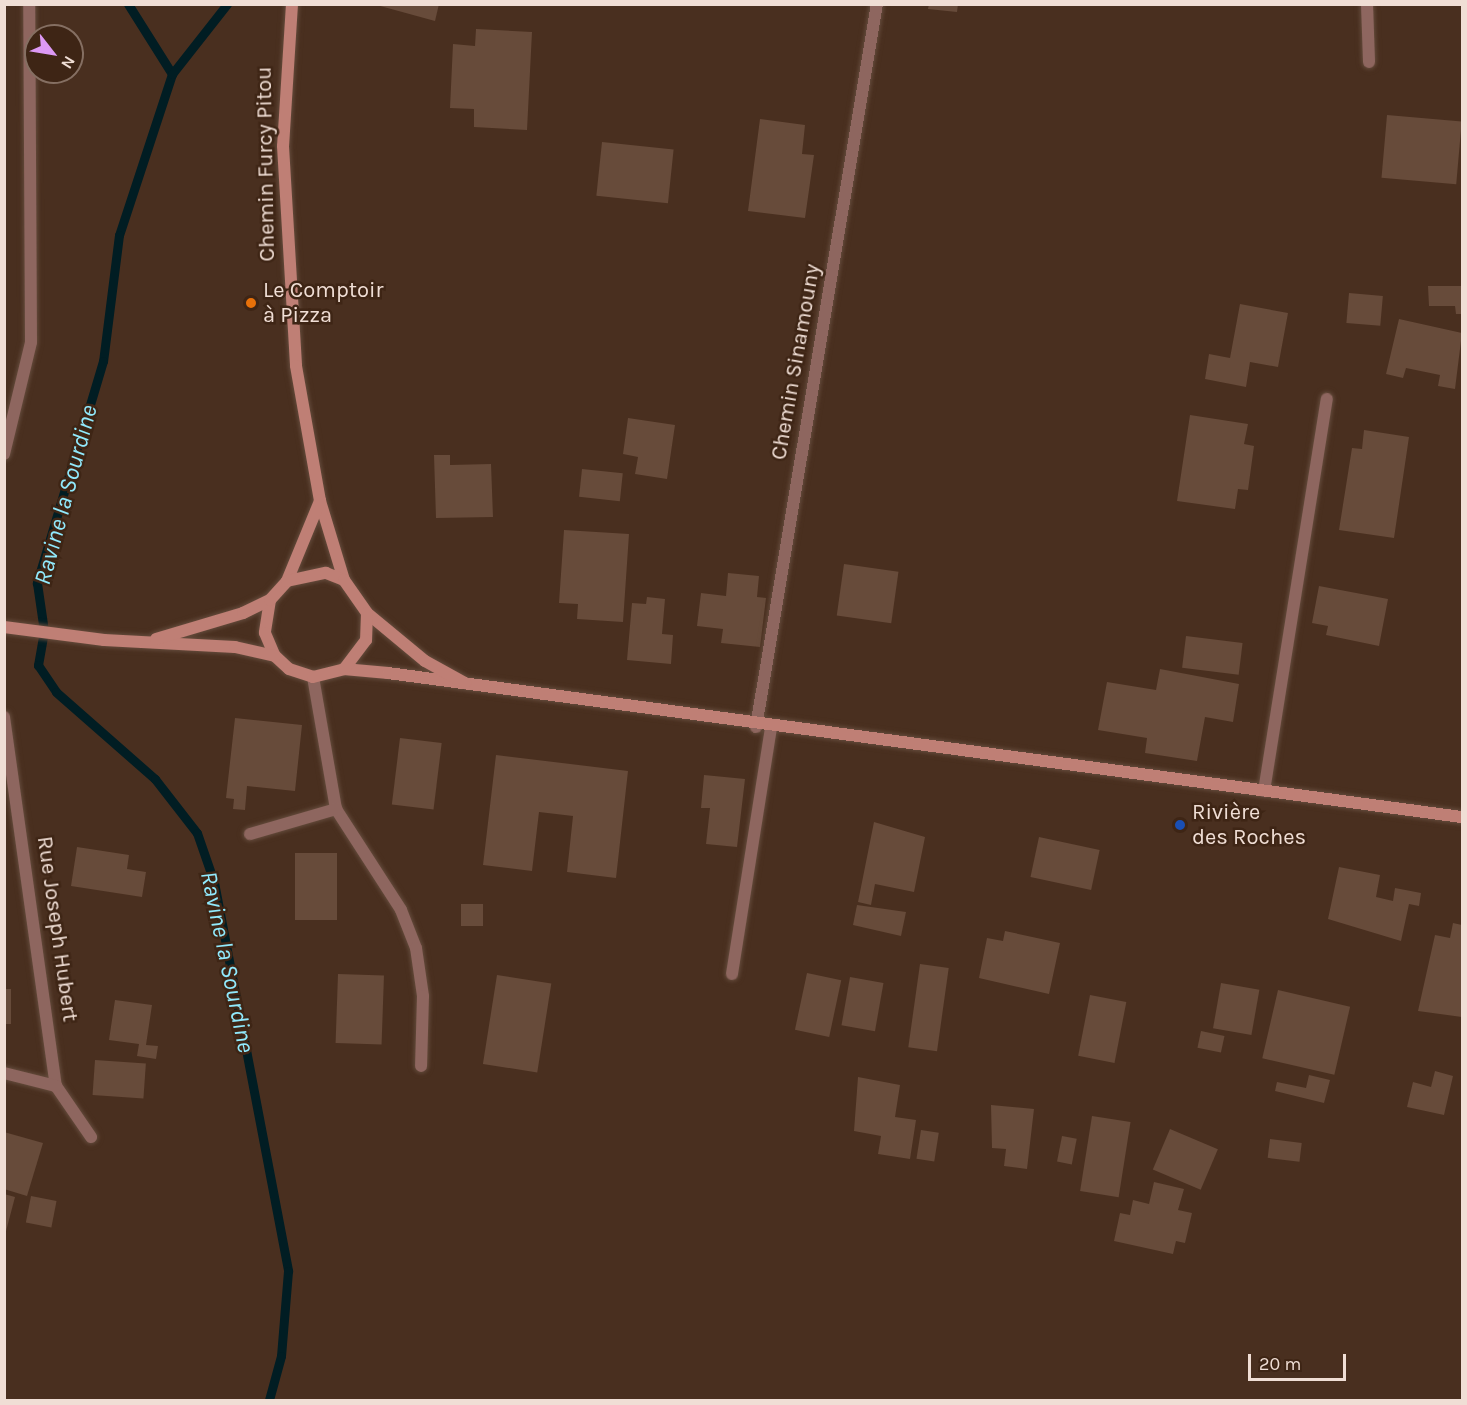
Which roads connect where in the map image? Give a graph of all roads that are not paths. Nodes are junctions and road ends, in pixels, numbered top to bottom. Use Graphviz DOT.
graph roads {
  1 [pos="29,4"];
  2 [pos="292,4"];
  3 [pos="877,4"];
  4 [pos="1367,4"];
  5 [pos="1370,62"];
  6 [pos="1327,399"];
  7 [pos="4,454"];
  8 [pos="320,501"];
  9 [pos="344,580"];
  10 [pos="287,581"];
  11 [pos="270,600"];
  12 [pos="367,613"];
  13 [pos="8,628"];
  14 [pos="156,639"];
  15 [pos="274,656"];
  16 [pos="344,669"];
  17 [pos="313,677"];
  18 [pos="474,688"];
  19 [pos="4,717"];
  20 [pos="756,727"];
  21 [pos="771,728"];
  22 [pos="1264,791"];
  23 [pos="336,809"];
  24 [pos="1462,818"];
  25 [pos="250,834"];
  26 [pos="732,974"];
  27 [pos="421,1066"];
  28 [pos="4,1073"];
  29 [pos="56,1086"];
  30 [pos="92,1137"];
  1 -- 7 [label="street"];
  2 -- 8 [label="main road, Chemin Furcy Pitou"];
  3 -- 20 [label="street, Chemin Sinamouny"];
  4 -- 5 [label="street"];
  6 -- 22 [label="street"];
  8 -- 9 [label="main road, Chemin Furcy Pitou"];
  8 -- 10 [label="main road"];
  9 -- 10 [label="main road"];
  9 -- 12 [label="main road"];
  10 -- 11 [label="main road"];
  11 -- 14 [label="main road"];
  11 -- 15 [label="main road"];
  12 -- 16 [label="main road"];
  12 -- 18 [label="main road"];
  13 -- 14 [label="main road"];
  14 -- 15 [label="main road"];
  15 -- 17 [label="main road"];
  16 -- 17 [label="main road"];
  16 -- 18 [label="main road"];
  17 -- 23 [label="street"];
  18 -- 20 [label="main road"];
  19 -- 29 [label="street, Rue Joseph Hubert"];
  20 -- 21 [label="main road"];
  21 -- 22 [label="main road"];
  21 -- 26 [label="street"];
  22 -- 24 [label="main road"];
  23 -- 25 [label="street"];
  23 -- 27 [label="street"];
  28 -- 29 [label="street"];
  29 -- 30 [label="street, Rue Joseph Hubert"];
}
